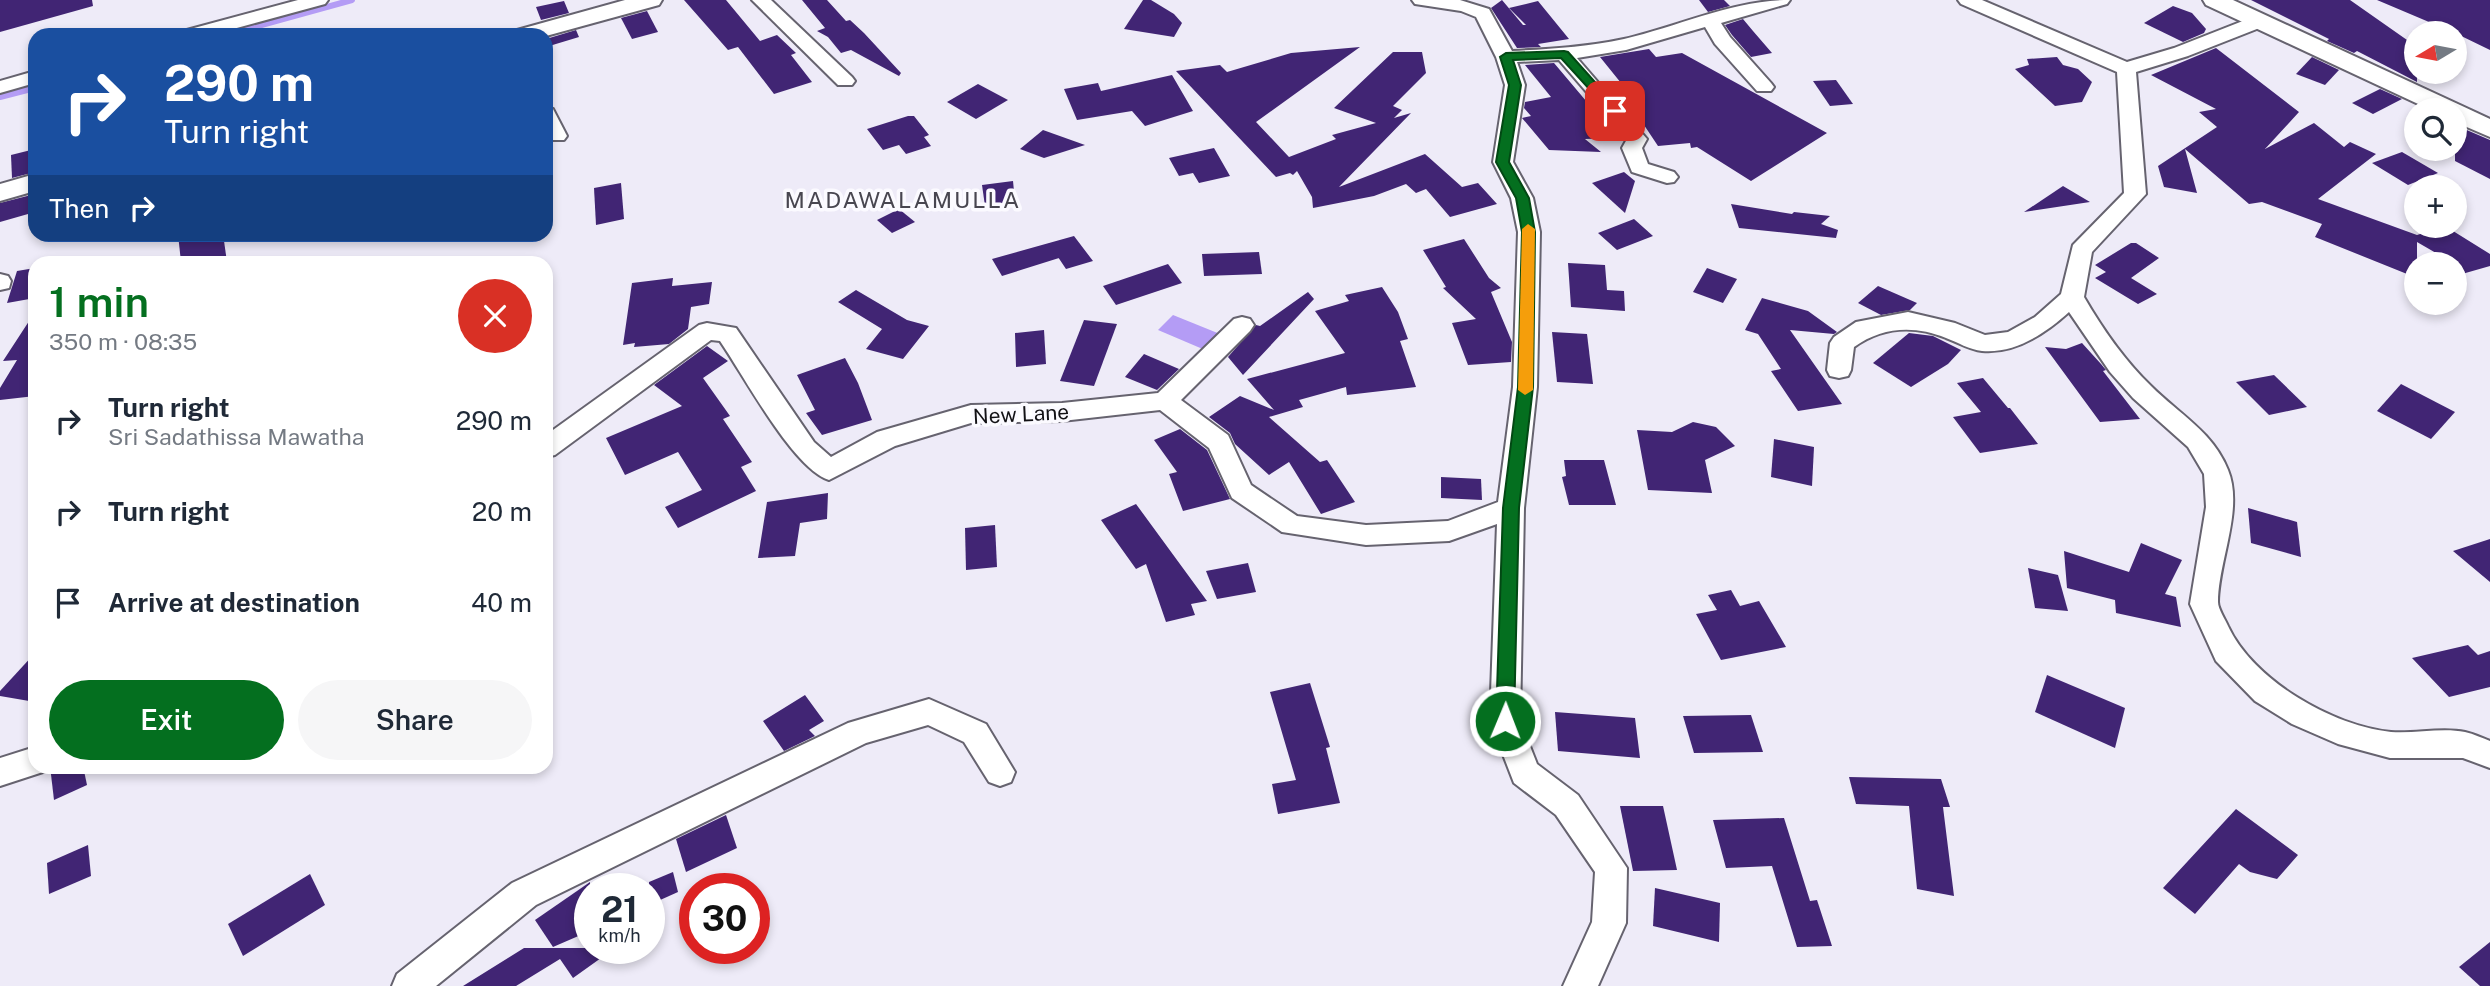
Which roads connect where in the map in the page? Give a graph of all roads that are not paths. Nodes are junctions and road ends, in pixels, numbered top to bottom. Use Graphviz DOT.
graph roads {
  1 [pos="319,0"];
  2 [pos="651,0"];
  3 [pos="761,0"];
  4 [pos="1421,0"];
  5 [pos="1781,0"];
  6 [pos="1967,0"];
  7 [pos="2214,0"];
  8 [pos="1710,20"];
  9 [pos="2260,21"];
  10 [pos="216,28"];
  11 [pos="550,28"];
  12 [pos="1564,54"];
  13 [pos="1506,57"];
  14 [pos="2126,69"];
  15 [pos="28,79"];
  16 [pos="845,81"];
  17 [pos="9,83"];
  18 [pos="1764,87"];
  19 [pos="2425,98"];
  20 [pos="2467,118"];
  21 [pos="553,129"];
  22 [pos="2490,129"];
  23 [pos="556,136"];
  24 [pos="1667,177"];
  25 [pos="28,184"];
  26 [pos="0,192"];
  27 [pos="2072,297"];
  28 [pos="1242,325"];
  29 [pos="1839,370"];
  30 [pos="1165,401"];
  31 [pos="553,443"];
  32 [pos="1511,508"];
  33 [pos="2490,755"];
  34 [pos="28,763"];
  35 [pos="0,772"];
  36 [pos="1000,772"];
  37 [pos="409,986"];
  38 [pos="1580,986"];
  1 -- 10 [label="street"];
  2 -- 11 [label="main road"];
  3 -- 16 [label="street"];
  4 -- 13 [label="street"];
  5 -- 8 [label="street"];
  6 -- 14 [label="street"];
  7 -- 9 [label="main road"];
  8 -- 12 [label="street"];
  8 -- 18 [label="street"];
  9 -- 14 [label="street"];
  9 -- 19 [label="main road"];
  12 -- 13 [label="street"];
  12 -- 24 [label="street"];
  13 -- 32 [label="street"];
  14 -- 27 [label="street"];
  15 -- 17 [label="street"];
  20 -- 22 [label="main road"];
  21 -- 23 [label="street"];
  25 -- 26 [label="main road"];
  27 -- 29 [label="street"];
  27 -- 33 [label="street"];
  28 -- 30 [label="street"];
  30 -- 31 [label="street, New Lane"];
  30 -- 32 [label="street"];
  32 -- 38 [label="street"];
  34 -- 35 [label="street"];
  36 -- 37 [label="street"];
}
